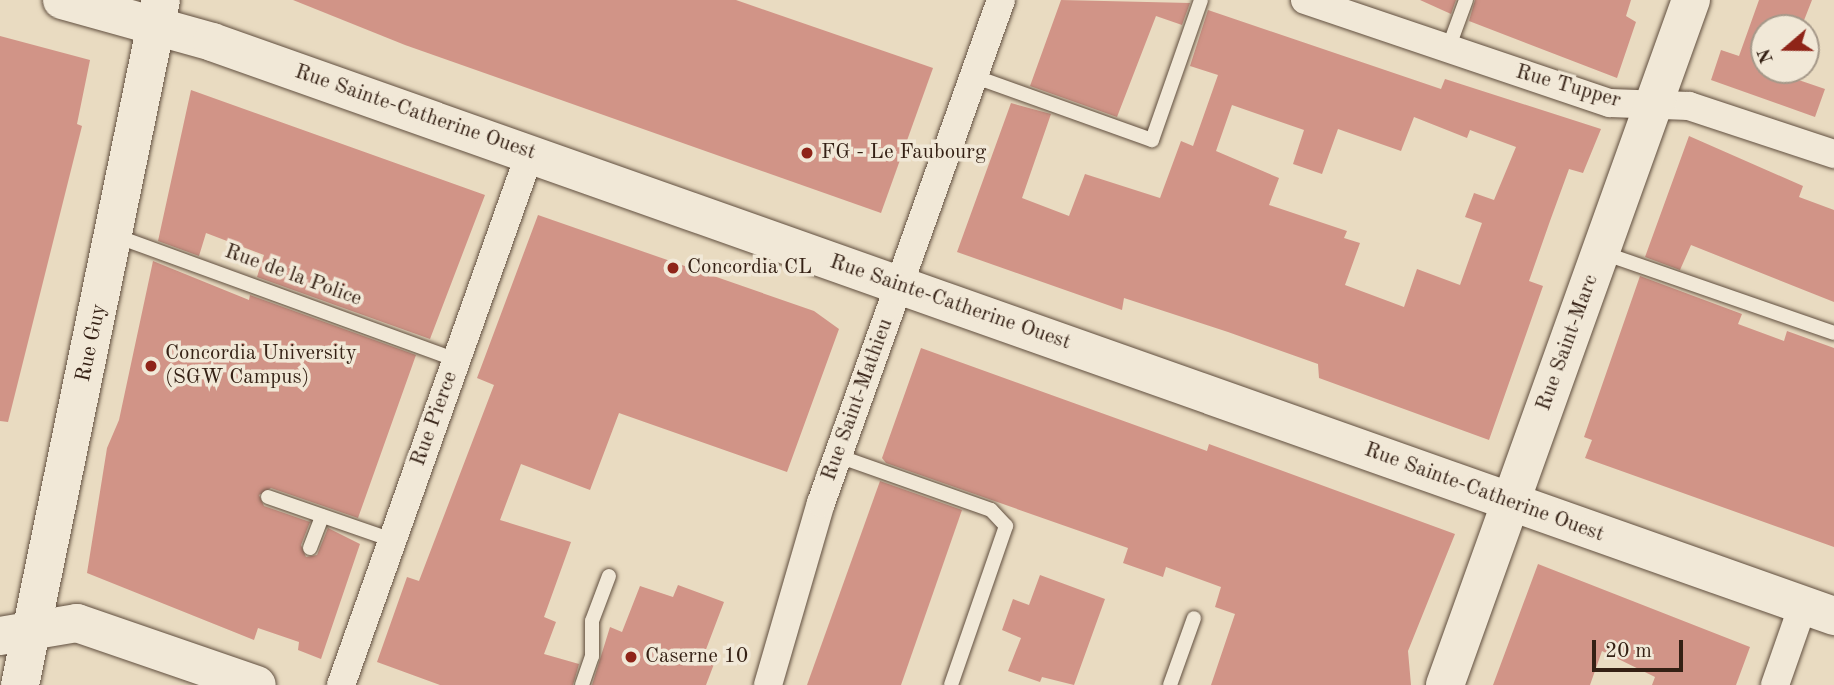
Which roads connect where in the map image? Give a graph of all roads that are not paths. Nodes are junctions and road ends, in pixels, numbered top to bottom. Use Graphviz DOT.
graph roads {
  1 [pos="62,0"];
  2 [pos="1001,0"];
  3 [pos="1201,0"];
  4 [pos="1305,0"];
  5 [pos="1466,0"];
  6 [pos="1691,0"];
  7 [pos="159,12"];
  8 [pos="1448,49"];
  9 [pos="973,76"];
  10 [pos="1653,107"];
  11 [pos="530,153"];
  12 [pos="1834,154"];
  13 [pos="114,236"];
  14 [pos="1601,252"];
  15 [pos="899,285"];
  16 [pos="1834,333"];
  17 [pos="456,360"];
  18 [pos="838,456"];
  19 [pos="268,497"];
  20 [pos="1511,502"];
  21 [pos="322,516"];
  22 [pos="392,540"];
  23 [pos="310,548"];
  24 [pos="609,576"];
  25 [pos="1818,610"];
  26 [pos="1194,618"];
  27 [pos="16,632"];
  28 [pos="20,685"];
  29 [pos="257,685"];
  30 [pos="341,685"];
  31 [pos="582,685"];
  32 [pos="768,685"];
  33 [pos="951,685"];
  34 [pos="1170,685"];
  35 [pos="1445,685"];
  36 [pos="1775,685"];
  1 -- 7 [label="street, Rue Sainte-Catherine Ouest"];
  2 -- 9 [label="street, Rue Saint-Mathieu"];
  3 -- 9 [label="lane"];
  4 -- 8 [label="street, Rue Tupper"];
  5 -- 8 [label="lane"];
  6 -- 10 [label="street, Rue Saint-Marc"];
  7 -- 11 [label="street, Rue Sainte-Catherine Ouest"];
  7 -- 13 [label="street, Rue Guy"];
  8 -- 10 [label="street, Rue Tupper"];
  9 -- 15 [label="street, Rue Saint-Mathieu"];
  10 -- 12 [label="street, Rue Tupper"];
  10 -- 14 [label="street, Rue Saint-Marc"];
  11 -- 15 [label="street, Rue Sainte-Catherine Ouest"];
  11 -- 17 [label="street, Rue Pierce"];
  13 -- 17 [label="lane, Rue de la Police"];
  13 -- 27 [label="street, Rue Guy"];
  14 -- 16 [label="lane"];
  14 -- 20 [label="street, Rue Saint-Marc"];
  15 -- 18 [label="street, Rue Saint-Mathieu"];
  15 -- 20 [label="street, Rue Sainte-Catherine Ouest"];
  17 -- 22 [label="street, Rue Pierce"];
  18 -- 32 [label="street, Rue Saint-Mathieu"];
  18 -- 33 [label="lane"];
  19 -- 21 [label="lane"];
  20 -- 25 [label="street, Rue Sainte-Catherine Ouest"];
  20 -- 35 [label="street, Rue Saint-Marc"];
  21 -- 22 [label="lane"];
  21 -- 23 [label="lane"];
  22 -- 30 [label="street, Rue Pierce"];
  24 -- 31 [label="lane"];
  25 -- 36 [label="street"];
  26 -- 34 [label="lane"];
  27 -- 28 [label="street, Rue Guy"];
  27 -- 29 [label="street"];
}
